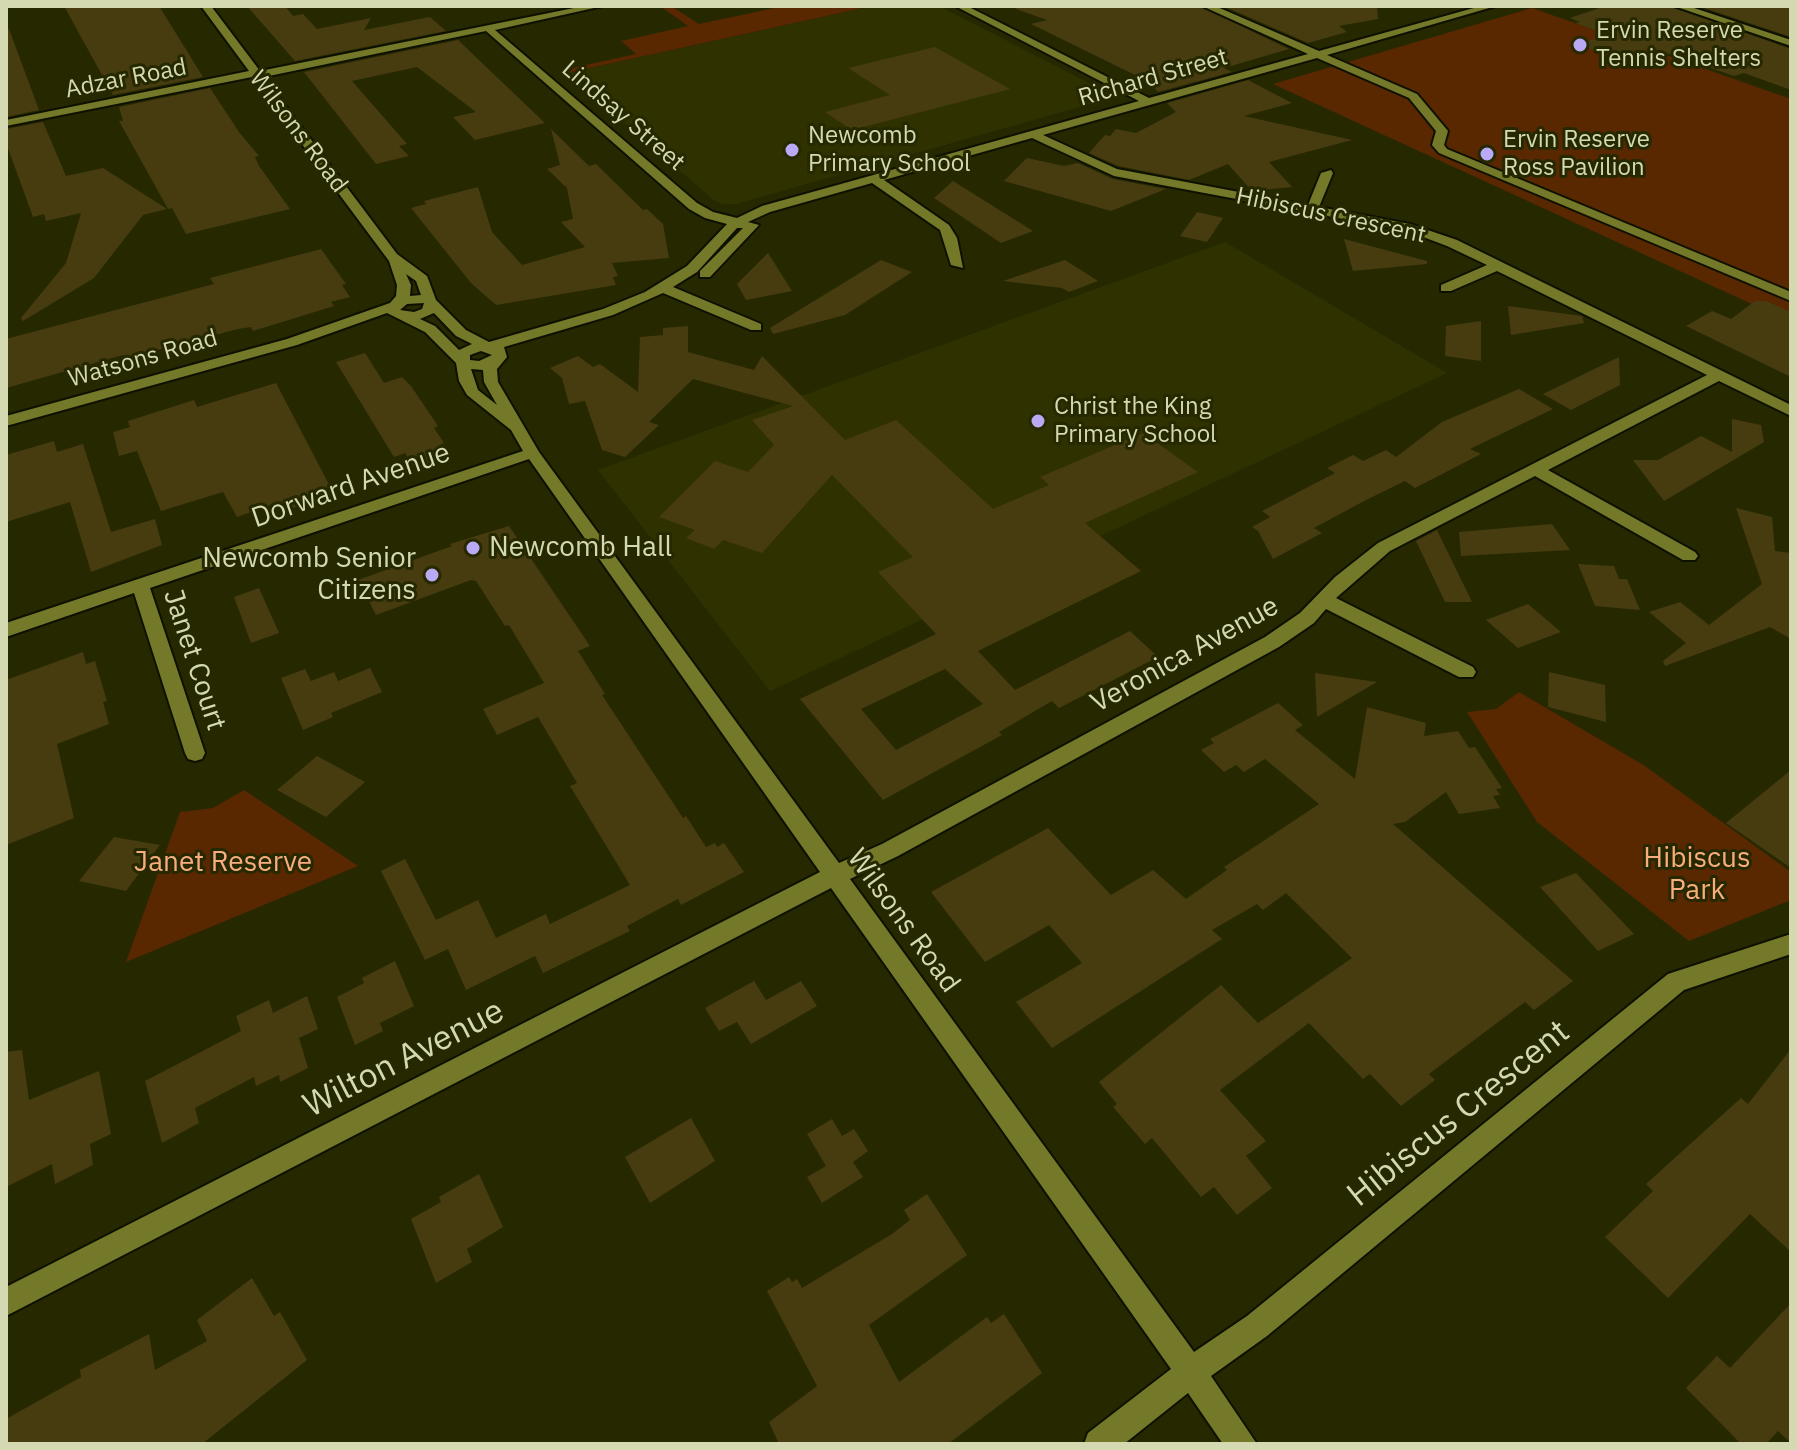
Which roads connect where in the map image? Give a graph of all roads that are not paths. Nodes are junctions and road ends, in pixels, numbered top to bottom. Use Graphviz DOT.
graph roads {
  1 [pos="206,6"];
  2 [pos="542,6"];
  3 [pos="598,6"];
  4 [pos="960,6"];
  5 [pos="1207,6"];
  6 [pos="1491,6"];
  7 [pos="1679,6"];
  8 [pos="554,15"];
  9 [pos="489,29"];
  10 [pos="1791,43"];
  11 [pos="1319,54"];
  12 [pos="255,74"];
  13 [pos="1148,102"];
  14 [pos="6,123"];
  15 [pos="1034,135"];
  16 [pos="1327,173"];
  17 [pos="876,180"];
  18 [pos="826,194"];
  19 [pos="1312,209"];
  20 [pos="737,223"];
  21 [pos="752,227"];
  22 [pos="707,253"];
  23 [pos="723,255"];
  24 [pos="392,257"];
  25 [pos="958,265"];
  26 [pos="1499,265"];
  27 [pos="1446,288"];
  28 [pos="670,290"];
  29 [pos="1791,297"];
  30 [pos="430,302"];
  31 [pos="400,311"];
  32 [pos="756,327"];
  33 [pos="492,353"];
  34 [pos="463,362"];
  35 [pos="1719,375"];
  36 [pos="1791,411"];
  37 [pos="6,421"];
  38 [pos="517,432"];
  39 [pos="532,453"];
  40 [pos="1533,468"];
  41 [pos="1689,556"];
  42 [pos="140,585"];
  43 [pos="1324,600"];
  44 [pos="6,630"];
  45 [pos="1466,672"];
  46 [pos="195,753"];
  47 [pos="833,876"];
  48 [pos="1791,944"];
  49 [pos="6,1302"];
  50 [pos="1191,1372"];
  51 [pos="1099,1444"];
  52 [pos="1242,1444"];
  1 -- 12 [label="street, Wilsons Road"];
  2 -- 8 [label="street"];
  3 -- 8 [label="street, Adzar Road"];
  4 -- 13 [label="street"];
  5 -- 11 [label="street"];
  6 -- 11 [label="street, Richard Street"];
  7 -- 10 [label="street"];
  8 -- 9 [label="street, Adzar Road"];
  9 -- 12 [label="street, Adzar Road"];
  9 -- 20 [label="street, Lindsay Street"];
  11 -- 13 [label="street, Richard Street"];
  11 -- 29 [label="street"];
  12 -- 14 [label="street, Adzar Road"];
  12 -- 24 [label="street, Wilsons Road"];
  13 -- 15 [label="street, Richard Street"];
  15 -- 17 [label="street, Richard Street"];
  15 -- 19 [label="street, Hibiscus Crescent"];
  16 -- 19 [label="street"];
  17 -- 18 [label="street, Richard Street"];
  17 -- 25 [label="street"];
  18 -- 20 [label="street, Richard Street"];
  18 -- 21 [label="street, Richard Street"];
  19 -- 26 [label="street, Hibiscus Crescent"];
  20 -- 21 [label="street, Lindsay Street"];
  20 -- 22 [label="street, Richard Street"];
  21 -- 23 [label="street, Richard Street"];
  22 -- 23 [label="street"];
  22 -- 28 [label="street, Richard Street"];
  23 -- 28 [label="street, Richard Street"];
  24 -- 30 [label="street, Wilsons Road"];
  24 -- 31 [label="street, Wilsons Road"];
  26 -- 27 [label="street"];
  26 -- 35 [label="street, Hibiscus Crescent"];
  28 -- 32 [label="street"];
  28 -- 33 [label="street, Richard Street"];
  30 -- 31 [label="street, Watsons Road"];
  30 -- 33 [label="street, Wilsons Road"];
  31 -- 34 [label="street, Wilsons Road"];
  31 -- 37 [label="street, Watsons Road"];
  33 -- 34 [label="street, Richard Street"];
  33 -- 38 [label="street, Wilsons Road"];
  34 -- 38 [label="street, Wilsons Road"];
  35 -- 36 [label="street, Hibiscus Crescent"];
  35 -- 40 [label="street, Veronica Avenue"];
  38 -- 39 [label="street, Wilsons Road"];
  39 -- 42 [label="street, Dorward Avenue"];
  39 -- 47 [label="street, Wilsons Road"];
  40 -- 41 [label="street"];
  40 -- 43 [label="street, Veronica Avenue"];
  42 -- 44 [label="street, Dorward Avenue"];
  42 -- 46 [label="street, Janet Court"];
  43 -- 45 [label="street"];
  43 -- 47 [label="street, Veronica Avenue"];
  47 -- 49 [label="street, Wilton Avenue"];
  47 -- 50 [label="street, Wilsons Road"];
  48 -- 50 [label="street, Hibiscus Crescent"];
  50 -- 51 [label="street, Hibiscus Crescent"];
  50 -- 52 [label="street, Wilsons Road"];
}
